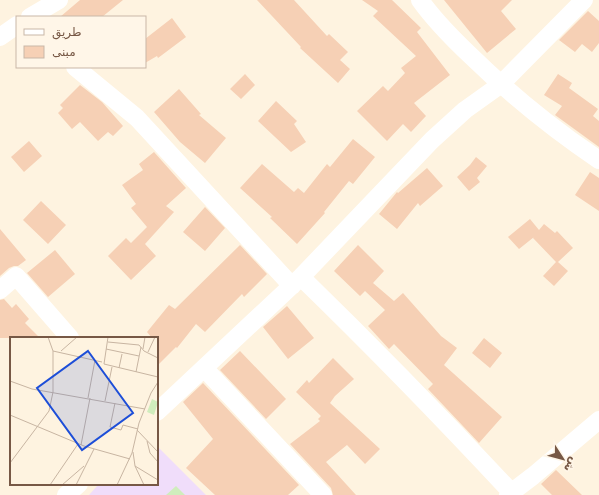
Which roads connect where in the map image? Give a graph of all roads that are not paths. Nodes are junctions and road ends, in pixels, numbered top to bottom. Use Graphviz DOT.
graph roads {
  1 [pos="58,0"];
  2 [pos="420,0"];
  3 [pos="584,0"];
  4 [pos="32,16"];
  5 [pos="16,26"];
  6 [pos="0,37"];
  7 [pos="76,68"];
  8 [pos="500,85"];
  9 [pos="599,160"];
  10 [pos="297,281"];
  11 [pos="0,290"];
  12 [pos="69,337"];
  13 [pos="204,368"];
  14 [pos="158,411"];
  15 [pos="599,420"];
  16 [pos="78,485"];
  17 [pos="509,494"];
  18 [pos="66,495"];
  19 [pos="323,495"];
  1 -- 4 [label="street"];
  2 -- 8 [label="street"];
  3 -- 8 [label="street"];
  5 -- 6 [label="street"];
  7 -- 10 [label="street"];
  8 -- 9 [label="street"];
  8 -- 10 [label="street"];
  10 -- 13 [label="street"];
  10 -- 17 [label="street"];
  11 -- 12 [label="street"];
  13 -- 14 [label="street"];
  13 -- 19 [label="street"];
  15 -- 17 [label="street"];
  16 -- 18 [label="street"];
}
